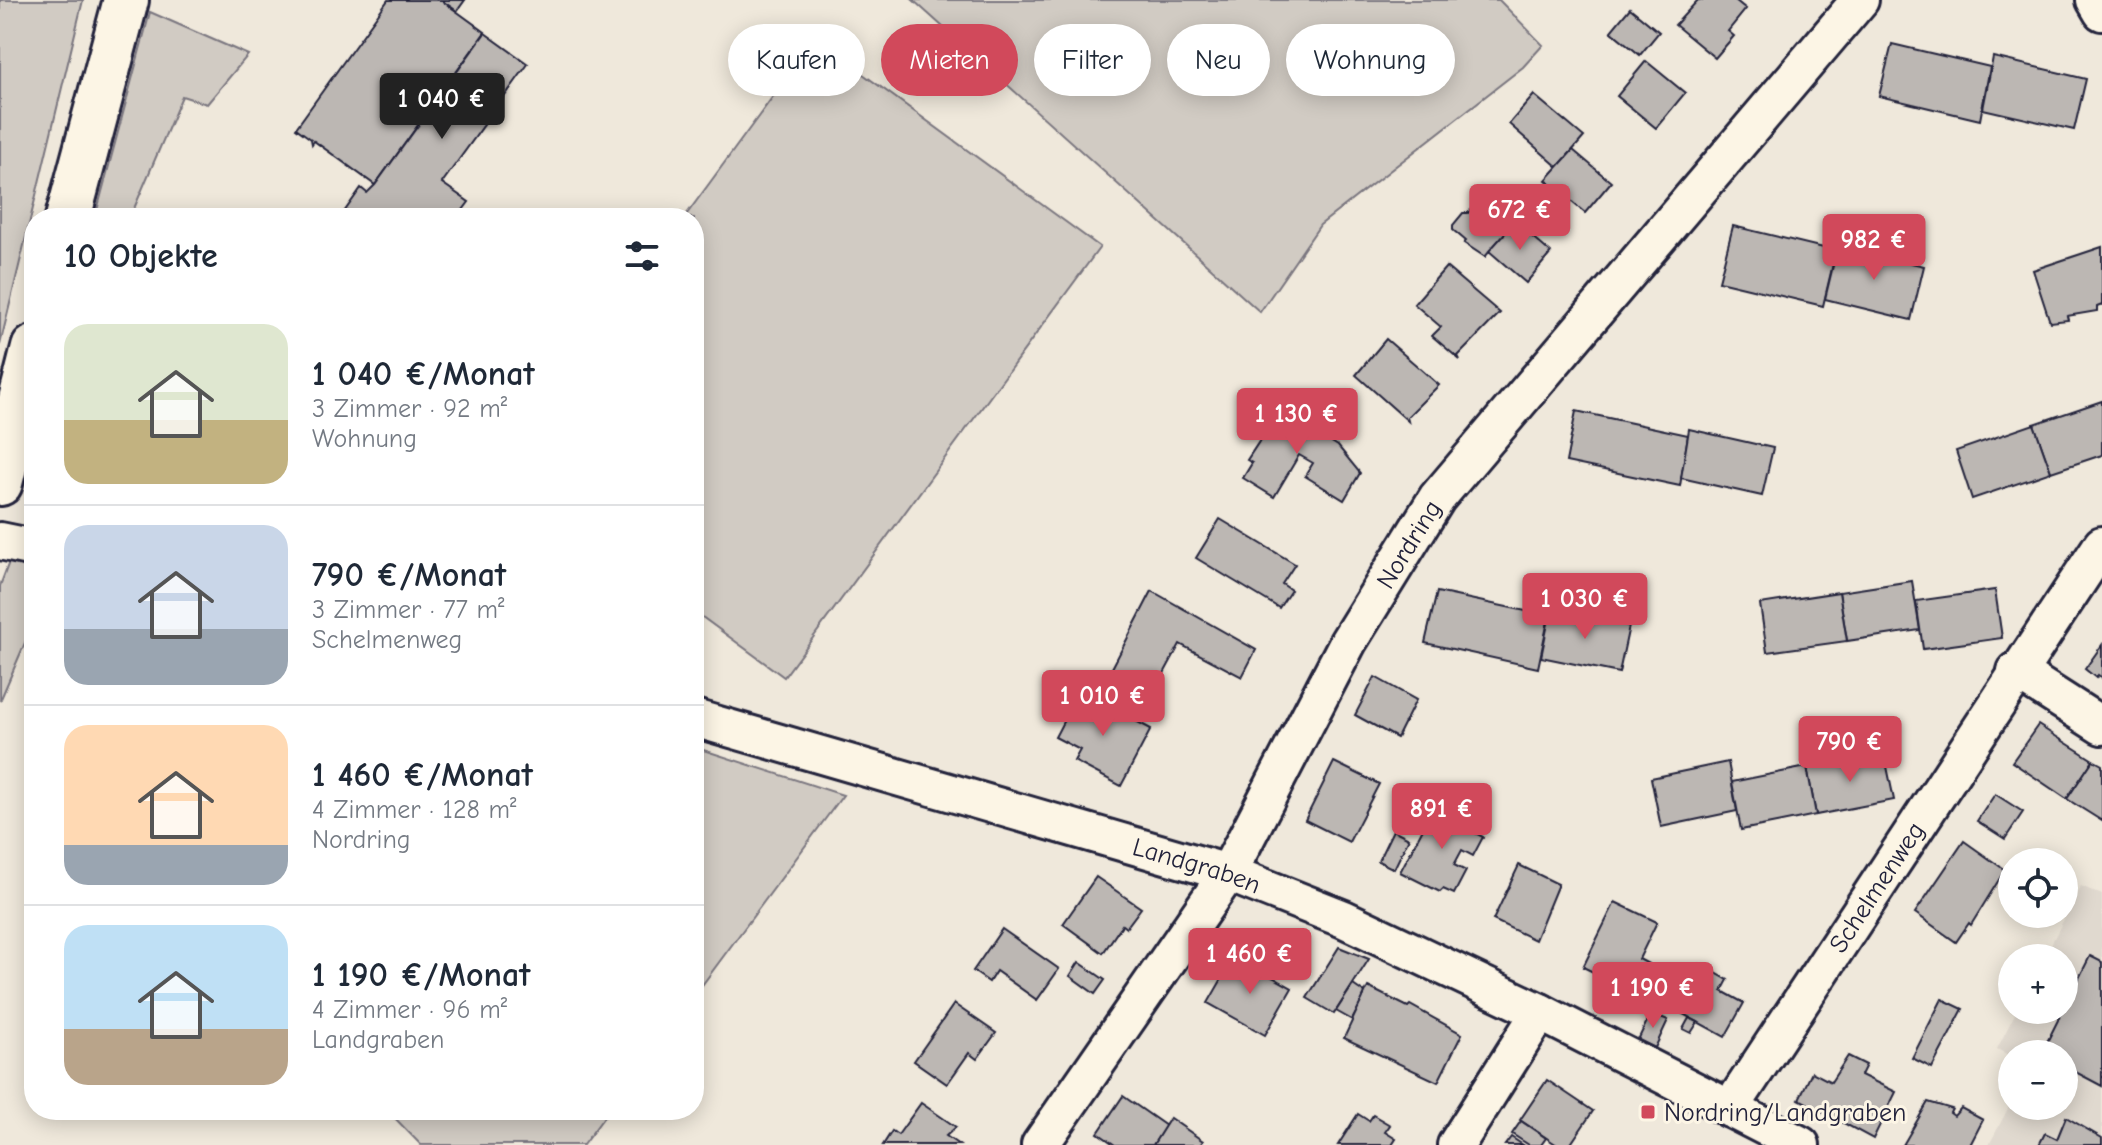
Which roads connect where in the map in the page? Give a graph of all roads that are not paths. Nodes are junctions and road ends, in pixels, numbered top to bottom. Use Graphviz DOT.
graph roads {
  1 [pos="126,0"];
  2 [pos="1860,0"];
  3 [pos="2095,0"];
  4 [pos="2102,12"];
  5 [pos="71,208"];
  6 [pos="24,388"];
  7 [pos="0,483"];
  8 [pos="0,541"];
  9 [pos="2102,545"];
  10 [pos="24,546"];
  11 [pos="2016,671"];
  12 [pos="704,721"];
  13 [pos="2102,726"];
  14 [pos="1228,873"];
  15 [pos="1540,1012"];
  16 [pos="1730,1109"];
  17 [pos="1040,1145"];
  18 [pos="1456,1145"];
  19 [pos="1801,1145"];
  1 -- 5 [label="main road"];
  2 -- 14 [label="street, Nordring"];
  3 -- 4 [label="street"];
  6 -- 7 [label="main road"];
  8 -- 10 [label="street"];
  9 -- 11 [label="street, Schelmenweg"];
  11 -- 13 [label="street"];
  11 -- 16 [label="street, Schelmenweg"];
  12 -- 14 [label="street, Landgraben"];
  14 -- 15 [label="street, Landgraben"];
  14 -- 17 [label="street, Nordring"];
  15 -- 16 [label="street, Landgraben"];
  15 -- 18 [label="street"];
  16 -- 19 [label="street, Landgraben"];
}
